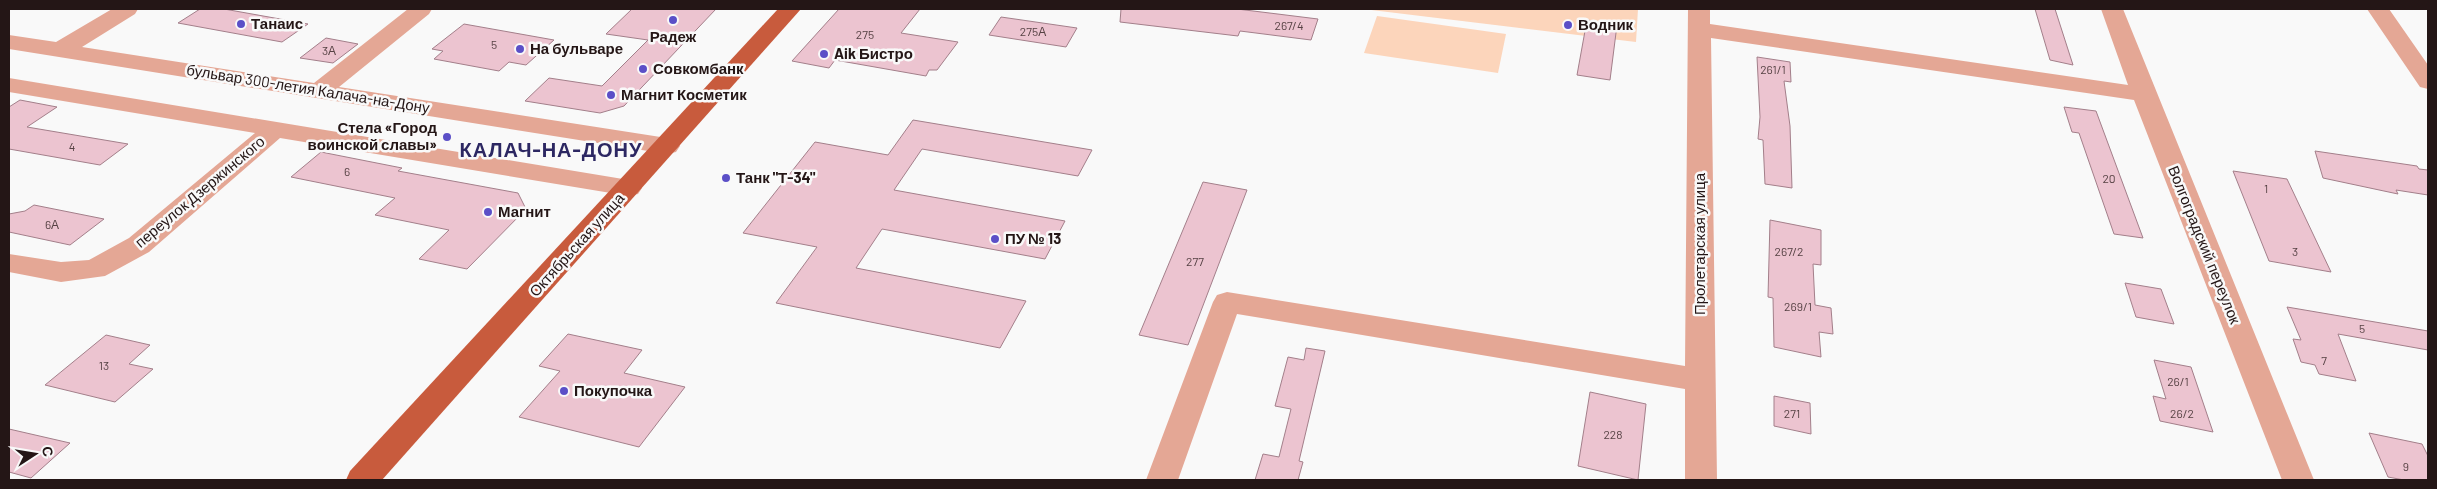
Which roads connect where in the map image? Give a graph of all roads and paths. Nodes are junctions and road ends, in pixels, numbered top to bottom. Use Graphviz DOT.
graph roads {
  1 [pos="127,9"];
  2 [pos="421,9"];
  3 [pos="790,9"];
  4 [pos="2112,9"];
  5 [pos="2378,9"];
  6 [pos="1699,19"];
  7 [pos="9,42"];
  8 [pos="60,50"];
  9 [pos="2428,82"];
  10 [pos="9,84"];
  11 [pos="318,91"];
  12 [pos="2144,94"];
  13 [pos="276,129"];
  14 [pos="667,146"];
  15 [pos="629,188"];
  16 [pos="9,262"];
  17 [pos="1701,380"];
  18 [pos="362,480"];
  19 [pos="1162,480"];
  20 [pos="1702,480"];
  21 [pos="2298,480"];
  1 -- 8 [label="street"];
  2 -- 11 [label="street"];
  3 -- 14 [label="main road, Октябрьская улица"];
  4 -- 12 [label="street, Волгоградский переулок"];
  5 -- 9 [label="street"];
  6 -- 12 [label="street"];
  6 -- 17 [label="street, Пролетарская улица"];
  7 -- 8 [label="street, бульвар 300-летия Калача-на-Дону"];
  8 -- 11 [label="street, бульвар 300-летия Калача-на-Дону"];
  10 -- 13 [label="street"];
  11 -- 14 [label="street, бульвар 300-летия Калача-на-Дону"];
  12 -- 21 [label="street, Волгоградский переулок"];
  13 -- 15 [label="street"];
  13 -- 16 [label="street, переулок Дзержинского"];
  14 -- 15 [label="main road, Октябрьская улица"];
  15 -- 18 [label="main road, Октябрьская улица"];
  17 -- 19 [label="street"];
  17 -- 20 [label="street, Пролетарская улица"];
}
